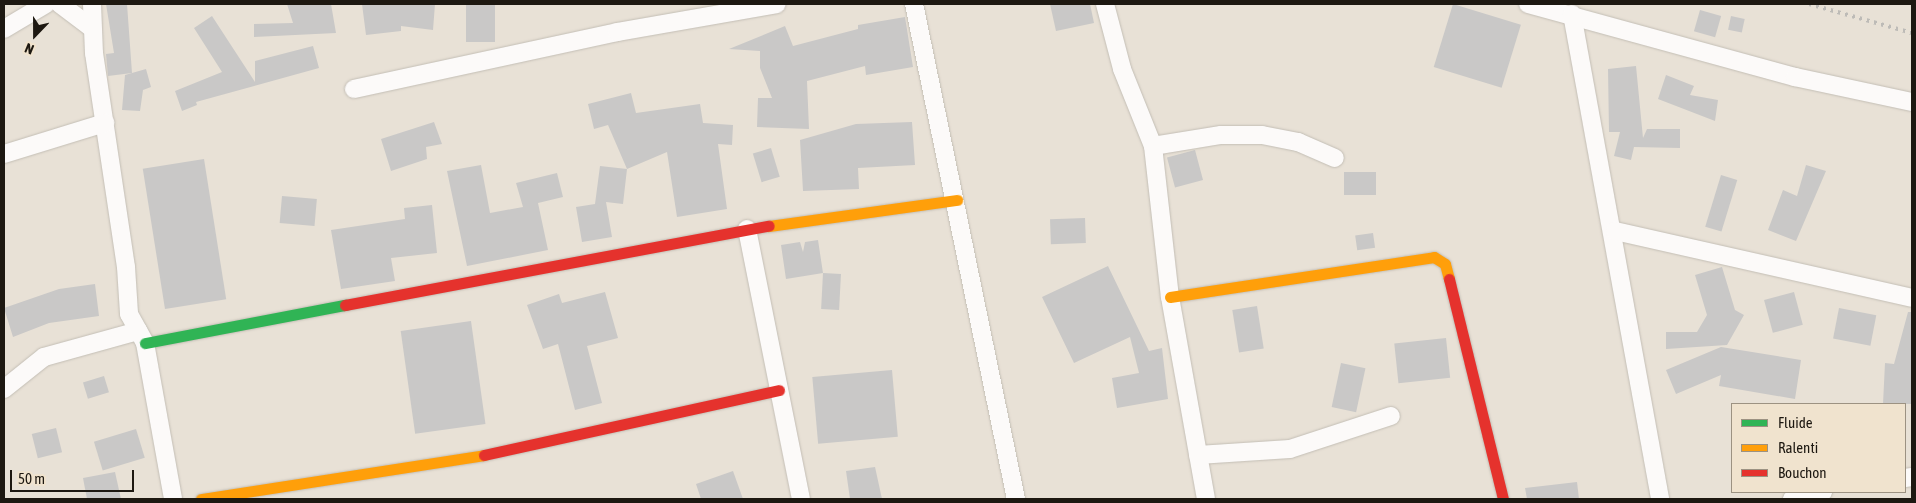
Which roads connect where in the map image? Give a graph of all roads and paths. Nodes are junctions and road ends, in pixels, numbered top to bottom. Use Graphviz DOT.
graph roads {
  1 [pos="46,4"];
  2 [pos="60,4"];
  3 [pos="92,4"];
  4 [pos="777,4"];
  5 [pos="914,4"];
  6 [pos="1105,4"];
  7 [pos="1528,4"];
  8 [pos="1572,14"];
  9 [pos="91,27"];
  10 [pos="4,29"];
  11 [pos="354,90"];
  12 [pos="1912,102"];
  13 [pos="105,123"];
  14 [pos="1154,146"];
  15 [pos="4,154"];
  16 [pos="1335,158"];
  17 [pos="956,200"];
  18 [pos="747,229"];
  19 [pos="1614,231"];
  20 [pos="1170,297"];
  21 [pos="1912,298"];
  22 [pos="142,337"];
  23 [pos="4,389"];
  24 [pos="779,390"];
  25 [pos="1390,416"];
  26 [pos="1198,455"];
  27 [pos="1819,493"];
  28 [pos="174,499"];
  29 [pos="201,499"];
  30 [pos="801,499"];
  31 [pos="1016,499"];
  32 [pos="1206,499"];
  33 [pos="1504,499"];
  34 [pos="1660,499"];
  35 [pos="1792,499"];
  1 -- 10 [label="street"];
  2 -- 9 [label="street"];
  3 -- 9 [label="street"];
  4 -- 11 [label="street"];
  5 -- 17 [label="street"];
  6 -- 14 [label="street"];
  7 -- 8 [label="street"];
  8 -- 12 [label="street"];
  8 -- 19 [label="street"];
  9 -- 13 [label="street"];
  13 -- 15 [label="street"];
  13 -- 22 [label="street"];
  14 -- 16 [label="street"];
  14 -- 20 [label="street"];
  17 -- 18 [label="street"];
  17 -- 31 [label="street"];
  18 -- 22 [label="street"];
  18 -- 24 [label="street"];
  19 -- 21 [label="street"];
  19 -- 34 [label="street"];
  20 -- 26 [label="street"];
  20 -- 33 [label="street"];
  22 -- 23 [label="street"];
  22 -- 28 [label="street"];
  24 -- 29 [label="street"];
  24 -- 30 [label="street"];
  25 -- 26 [label="street"];
  26 -- 32 [label="street"];
  27 -- 35 [label="street"];
}
